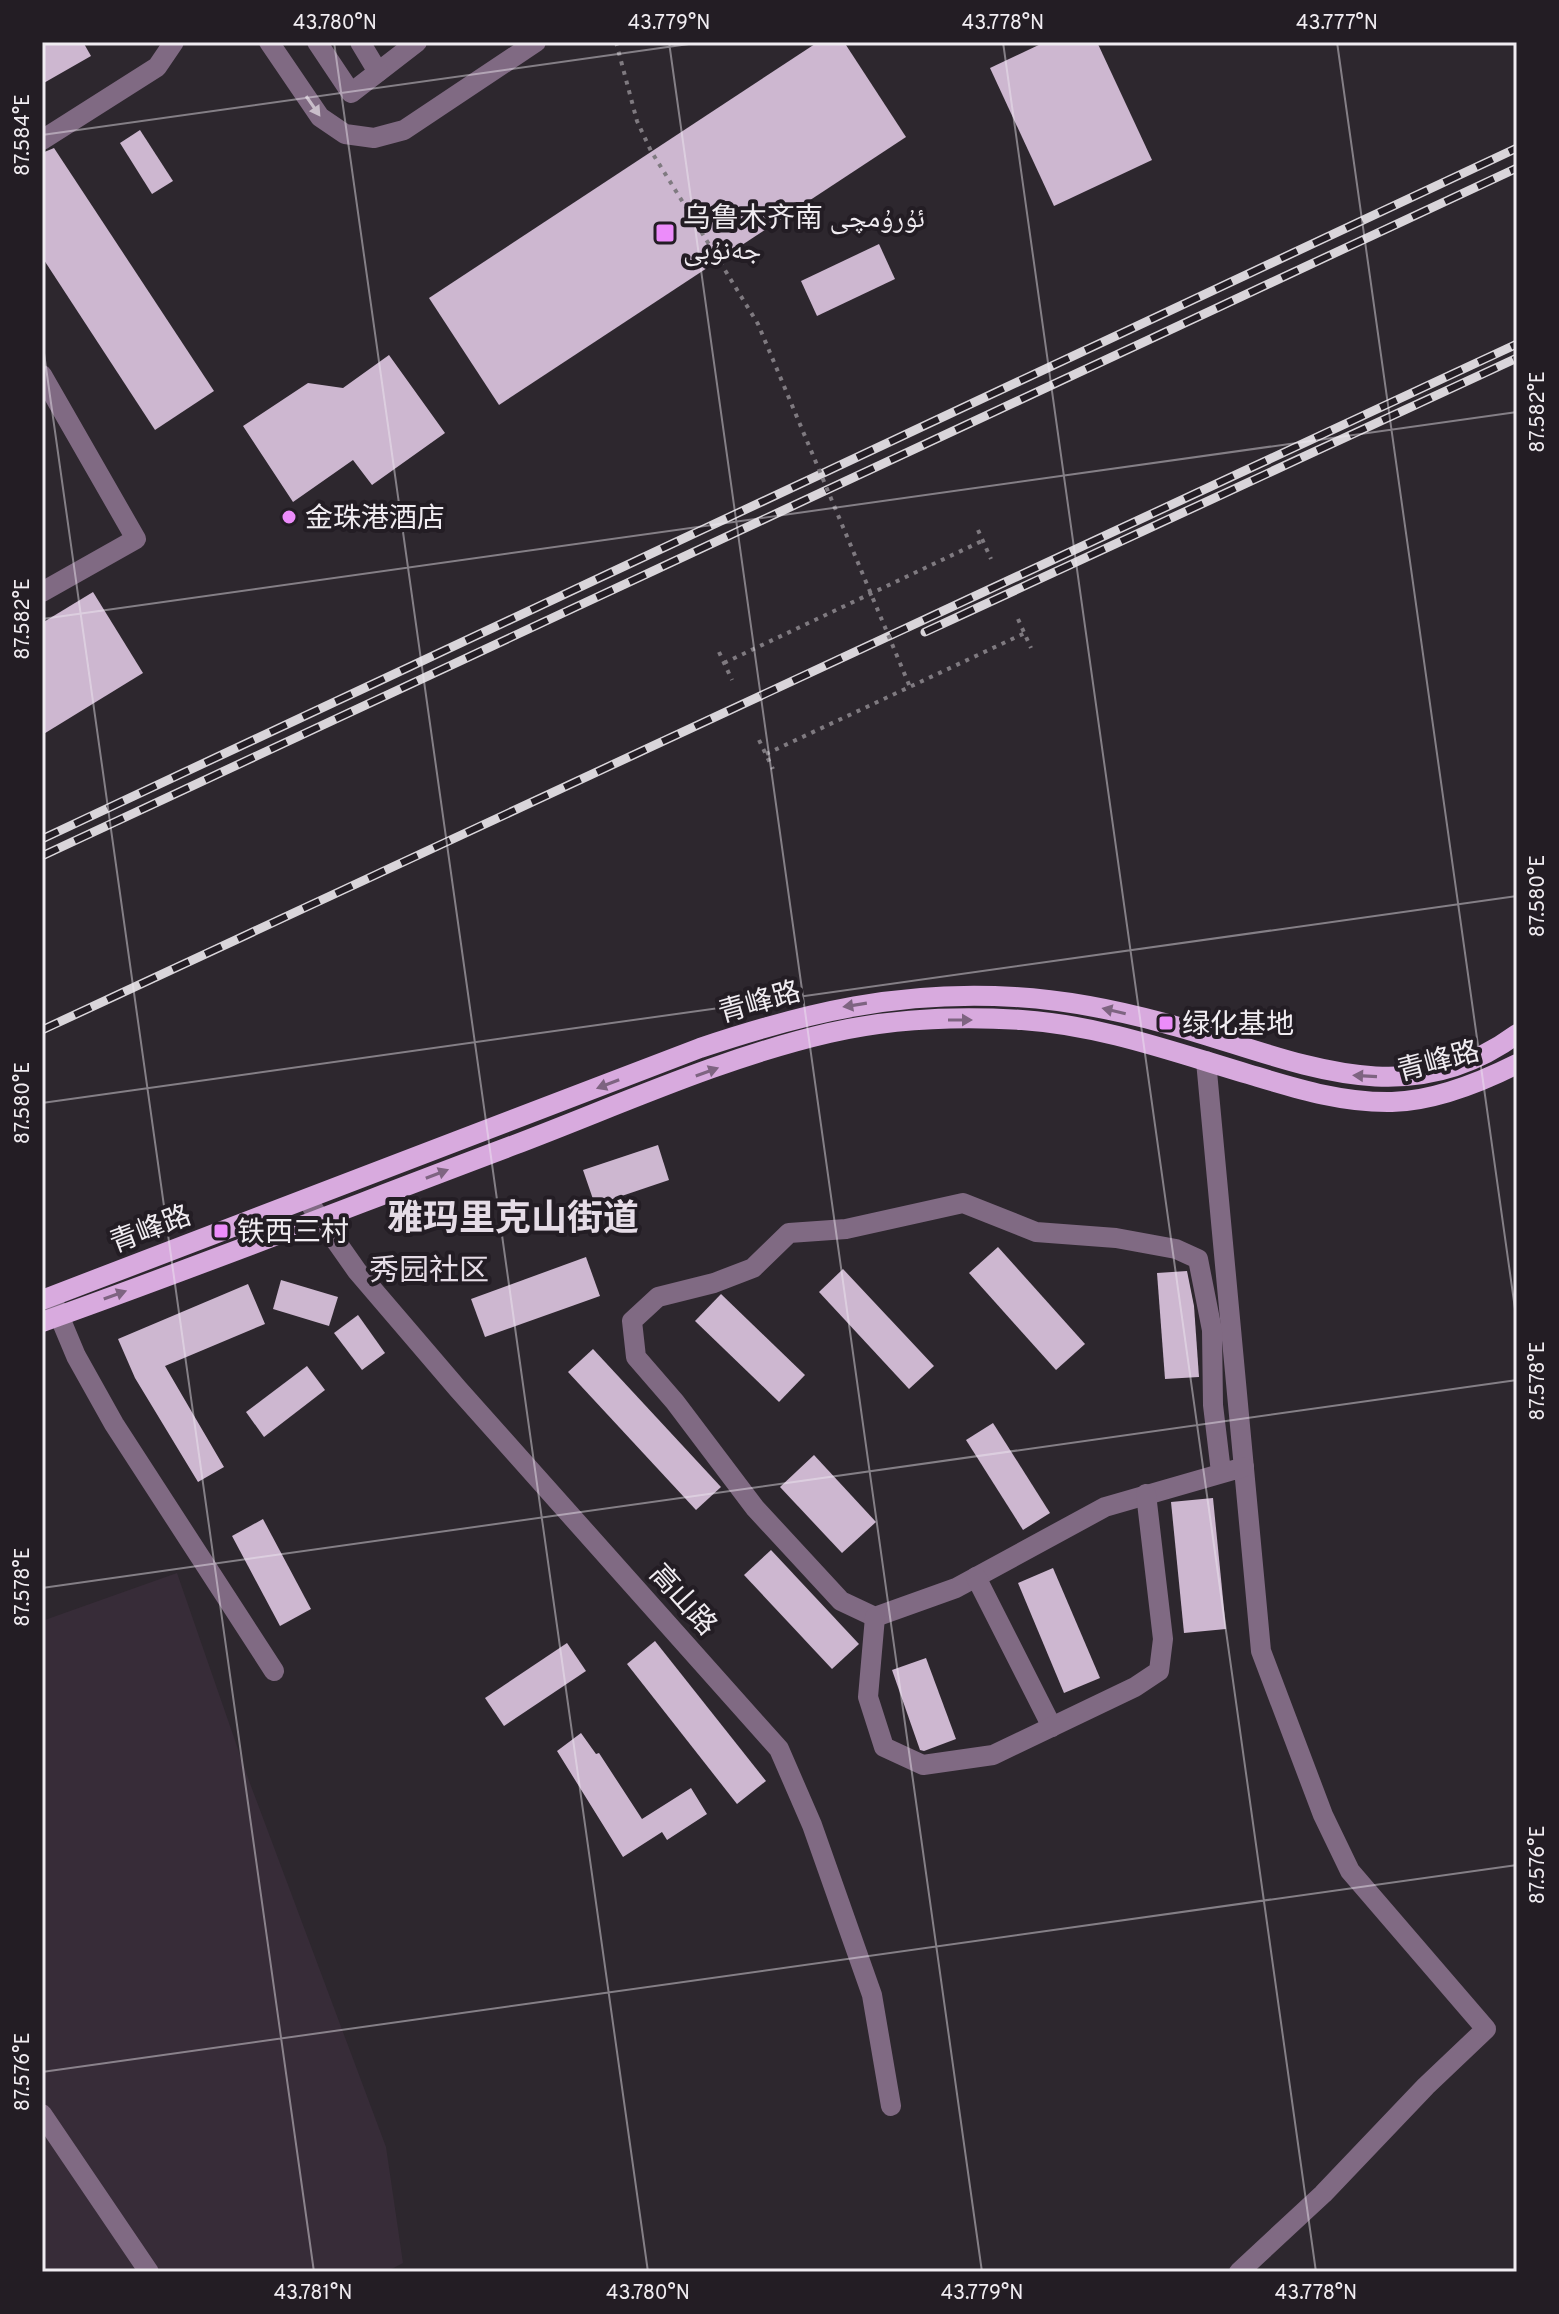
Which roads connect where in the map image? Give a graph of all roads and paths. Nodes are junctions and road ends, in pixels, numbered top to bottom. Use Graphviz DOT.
graph roads {
  1 [pos="174,42"];
  2 [pos="269,42"];
  3 [pos="317,42"];
  4 [pos="360,42"];
  5 [pos="417,42"];
  6 [pos="536,42"];
  7 [pos="616,42"];
  8 [pos="378,72"];
  9 [pos="42,140"];
  10 [pos="42,375"];
  11 [pos="978,530"];
  12 [pos="982,541"];
  13 [pos="991,559"];
  14 [pos="42,592"];
  15 [pos="870,594"];
  16 [pos="1018,619"];
  17 [pos="1025,633"];
  18 [pos="1031,648"];
  19 [pos="719,652"];
  20 [pos="724,663"];
  21 [pos="732,680"];
  22 [pos="910,687"];
  23 [pos="759,740"];
  24 [pos="766,754"];
  25 [pos="773,769"];
  26 [pos="1517,1034"];
  27 [pos="1206,1061"];
  28 [pos="1517,1064"];
  29 [pos="307,1199"];
  30 [pos="319,1219"];
  31 [pos="49,1308"];
  32 [pos="1244,1467"];
  33 [pos="1221,1472"];
  34 [pos="1146,1494"];
  35 [pos="976,1577"];
  36 [pos="875,1617"];
  37 [pos="274,1671"];
  38 [pos="1052,1727"];
  39 [pos="891,2106"];
  40 [pos="42,2114"];
  41 [pos="149,2272"];
  42 [pos="1239,2272"];
  1 -- 9 [label="street"];
  2 -- 6 [label="street, one-way"];
  3 -- 8 [label="street"];
  4 -- 8 [label="street"];
  5 -- 8 [label="street"];
  7 -- 15 [label="path, bridge"];
  10 -- 14 [label="street"];
  11 -- 12 [label="path"];
  12 -- 13 [label="path"];
  12 -- 15 [label="path"];
  15 -- 20 [label="path"];
  15 -- 22 [label="path, bridge"];
  16 -- 17 [label="path"];
  17 -- 18 [label="path"];
  17 -- 22 [label="path"];
  19 -- 20 [label="path"];
  20 -- 21 [label="path"];
  22 -- 24 [label="path"];
  23 -- 24 [label="path"];
  24 -- 25 [label="path"];
  26 -- 29 [label="main road, 青峰路, one-way"];
  27 -- 28 [label="main road, 青峰路"];
  30 -- 27 [label="main road, 青峰路, one-way"];
  27 -- 32 [label="street"];
  29 -- 30 [label="street, 高山路"];
  29 -- 31 [label="main road, 青峰路"];
  31 -- 30 [label="main road, 青峰路, one-way"];
  30 -- 39 [label="street, 高山路"];
  31 -- 37 [label="street"];
  32 -- 33 [label="street"];
  32 -- 42 [label="street"];
  33 -- 34 [label="street"];
  33 -- 36 [label="street"];
  34 -- 35 [label="street"];
  34 -- 38 [label="street"];
  35 -- 36 [label="street"];
  35 -- 38 [label="street"];
  36 -- 38 [label="street"];
  40 -- 41 [label="street"];
}
